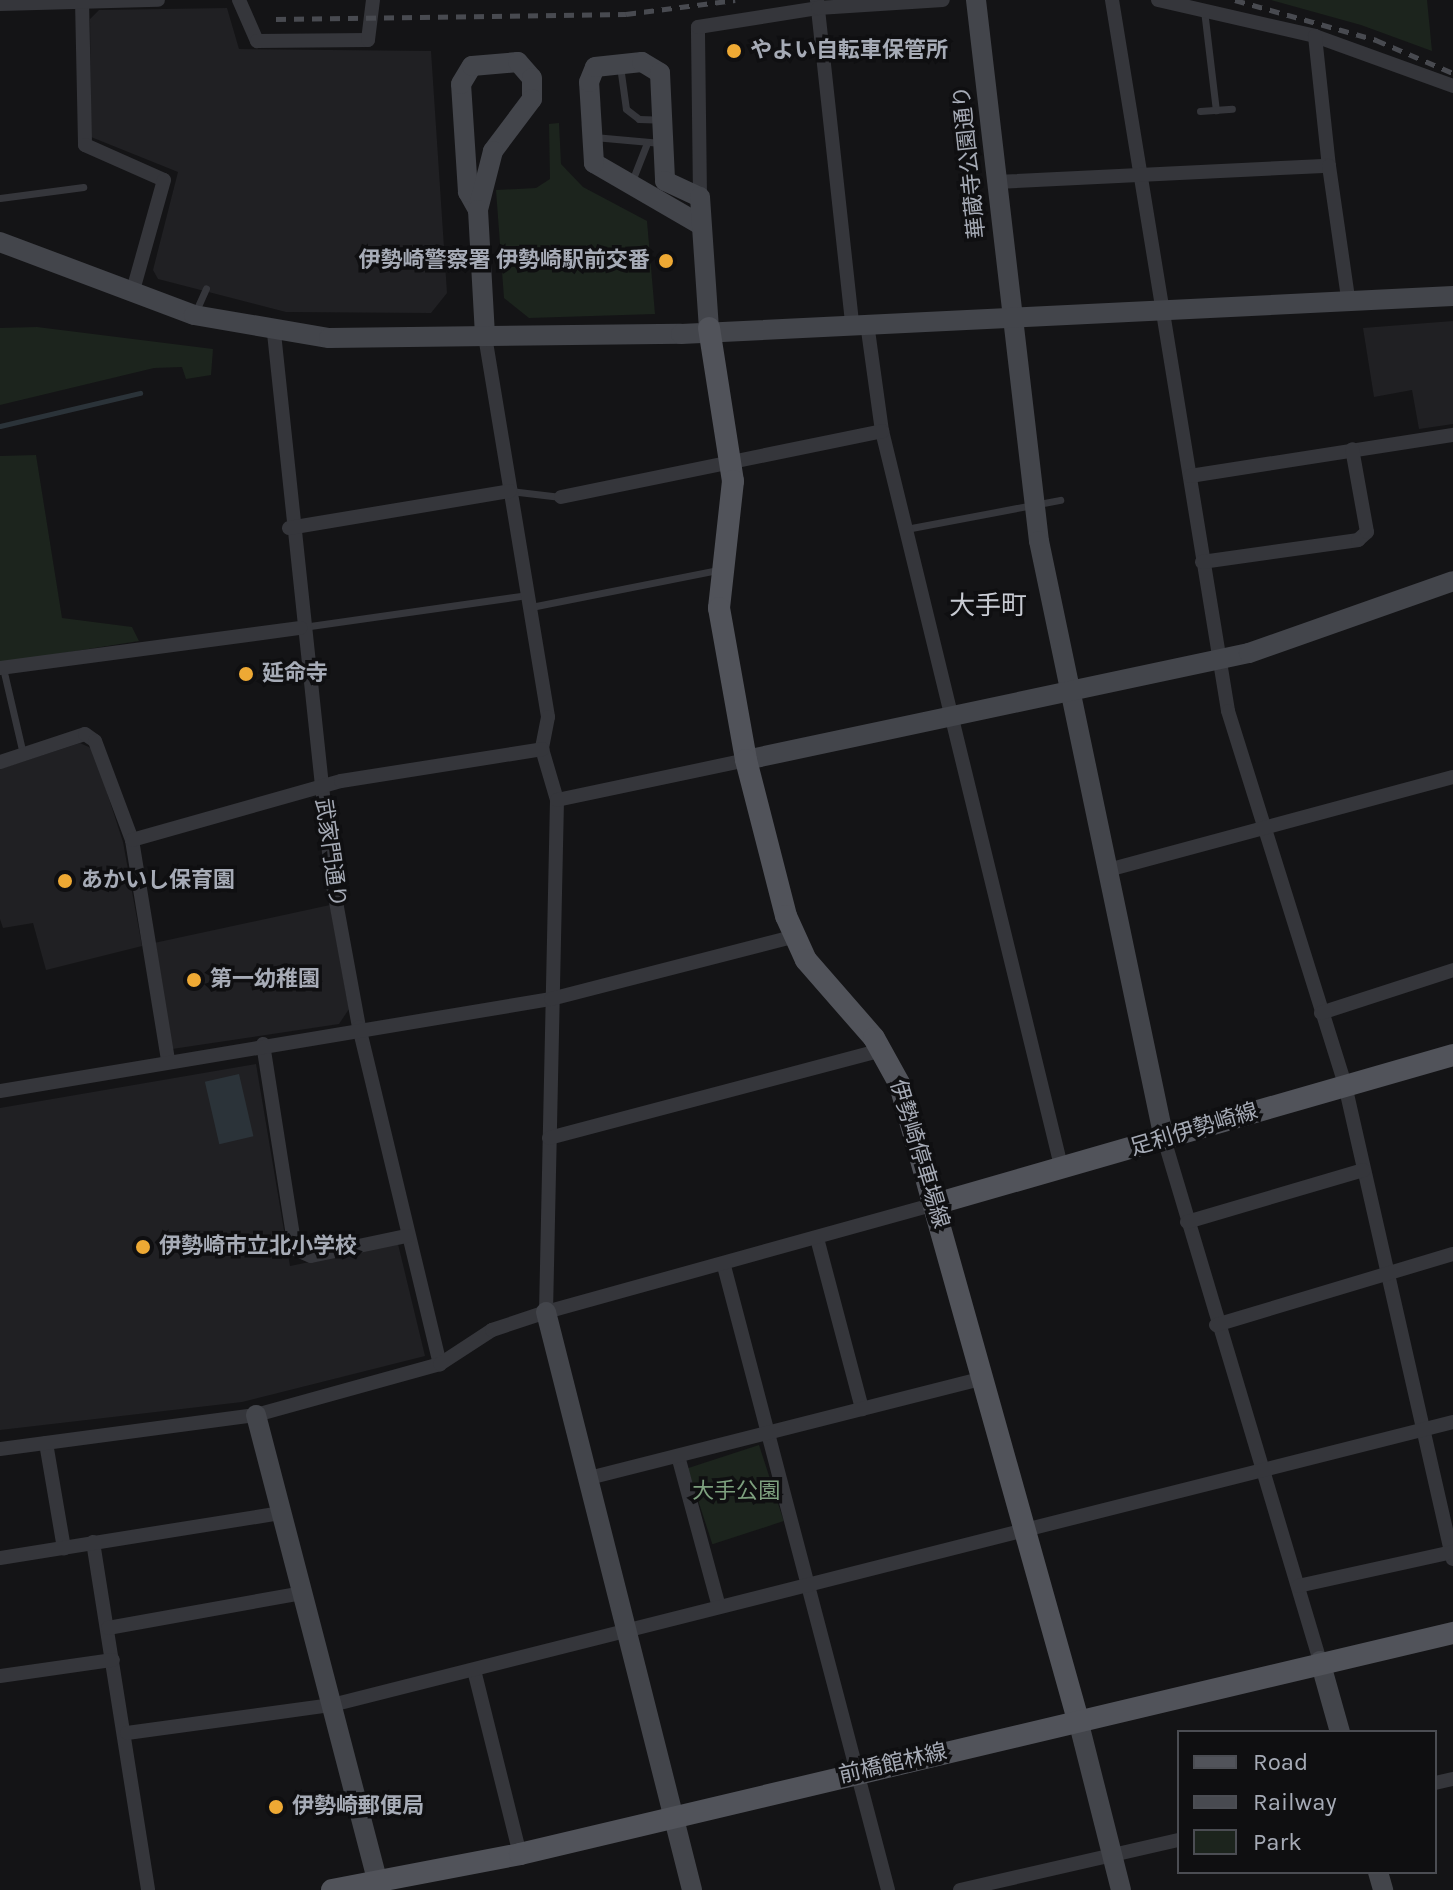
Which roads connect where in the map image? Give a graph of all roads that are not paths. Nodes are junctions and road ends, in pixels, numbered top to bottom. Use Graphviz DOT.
graph roads {
  1 [pos="158,0"];
  2 [pos="239,0"];
  3 [pos="373,0"];
  4 [pos="943,0"];
  5 [pos="976,0"];
  6 [pos="1112,0"];
  7 [pos="1158,0"];
  8 [pos="1165,0"];
  9 [pos="82,1"];
  10 [pos="0,4"];
  11 [pos="817,4"];
  12 [pos="1204,8"];
  13 [pos="1315,36"];
  14 [pos="620,62"];
  15 [pos="1453,86"];
  16 [pos="1232,109"];
  17 [pos="1216,110"];
  18 [pos="1200,111"];
  19 [pos="664,119"];
  20 [pos="590,136"];
  21 [pos="655,143"];
  22 [pos="1329,166"];
  23 [pos="1142,170"];
  24 [pos="996,182"];
  25 [pos="83,187"];
  26 [pos="628,187"];
  27 [pos="700,197"];
  28 [pos="0,198"];
  29 [pos="478,210"];
  30 [pos="701,225"];
  31 [pos="0,242"];
  32 [pos="206,288"];
  33 [pos="132,294"];
  34 [pos="1453,296"];
  35 [pos="1349,304"];
  36 [pos="194,315"];
  37 [pos="1163,316"];
  38 [pos="1011,319"];
  39 [pos="860,324"];
  40 [pos="709,328"];
  41 [pos="274,333"];
  42 [pos="485,336"];
  43 [pos="882,431"];
  44 [pos="1453,435"];
  45 [pos="1352,449"];
  46 [pos="731,461"];
  47 [pos="1190,476"];
  48 [pos="510,491"];
  49 [pos="561,497"];
  50 [pos="1060,500"];
  51 [pos="1033,504"];
  52 [pos="289,528"];
  53 [pos="906,529"];
  54 [pos="1202,562"];
  55 [pos="718,570"];
  56 [pos="1453,581"];
  57 [pos="528,602"];
  58 [pos="300,628"];
  59 [pos="1218,661"];
  60 [pos="2,668"];
  61 [pos="1073,692"];
  62 [pos="950,719"];
  63 [pos="542,749"];
  64 [pos="23,754"];
  65 [pos="746,760"];
  66 [pos="0,762"];
  67 [pos="1452,782"];
  68 [pos="320,789"];
  69 [pos="557,800"];
  70 [pos="1265,827"];
  71 [pos="132,840"];
  72 [pos="1108,870"];
  73 [pos="793,937"];
  74 [pos="1453,970"];
  75 [pos="551,999"];
  76 [pos="1321,1013"];
  77 [pos="359,1027"];
  78 [pos="263,1044"];
  79 [pos="882,1050"];
  80 [pos="1453,1055"];
  81 [pos="168,1061"];
  82 [pos="1345,1085"];
  83 [pos="0,1091"];
  84 [pos="549,1138"];
  85 [pos="1164,1139"];
  86 [pos="1062,1170"];
  87 [pos="1364,1170"];
  88 [pos="935,1204"];
  89 [pos="1187,1222"];
  90 [pos="407,1236"];
  91 [pos="818,1242"];
  92 [pos="1453,1254"];
  93 [pos="724,1266"];
  94 [pos="1386,1271"];
  95 [pos="546,1312"];
  96 [pos="1216,1325"];
  97 [pos="440,1364"];
  98 [pos="984,1378"];
  99 [pos="862,1409"];
  100 [pos="256,1415"];
  101 [pos="1453,1422"];
  102 [pos="1422,1430"];
  103 [pos="769,1433"];
  104 [pos="46,1443"];
  105 [pos="0,1449"];
  106 [pos="678,1456"];
  107 [pos="1262,1469"];
  108 [pos="589,1478"];
  109 [pos="281,1513"];
  110 [pos="1028,1531"];
  111 [pos="93,1542"];
  112 [pos="64,1548"];
  113 [pos="1453,1554"];
  114 [pos="0,1558"];
  115 [pos="808,1586"];
  116 [pos="1298,1586"];
  117 [pos="302,1593"];
  118 [pos="719,1607"];
  119 [pos="108,1628"];
  120 [pos="626,1630"];
  121 [pos="1453,1633"];
  122 [pos="113,1660"];
  123 [pos="1320,1661"];
  124 [pos="474,1670"];
  125 [pos="0,1676"];
  126 [pos="332,1705"];
  127 [pos="1078,1720"];
  128 [pos="1339,1730"];
  129 [pos="127,1733"];
  130 [pos="859,1772"];
  131 [pos="673,1818"];
  132 [pos="1177,1840"];
  133 [pos="520,1854"];
  134 [pos="1112,1854"];
  135 [pos="379,1887"];
  136 [pos="148,1890"];
  137 [pos="332,1890"];
  138 [pos="692,1890"];
  139 [pos="888,1890"];
  140 [pos="960,1890"];
  141 [pos="1121,1890"];
  1 -- 9 [label="street"];
  2 -- 3 [label="street"];
  4 -- 11 [label="street"];
  5 -- 24 [label="street, 華蔵寺公園通り"];
  6 -- 23 [label="street"];
  7 -- 8 [label="street"];
  8 -- 12 [label="street"];
  9 -- 10 [label="street"];
  9 -- 33 [label="street"];
  11 -- 27 [label="street"];
  11 -- 39 [label="street"];
  12 -- 13 [label="street"];
  12 -- 17 [label="lane"];
  13 -- 15 [label="street"];
  13 -- 22 [label="street"];
  14 -- 19 [label="lane"];
  14 -- 19 [label="street"];
  14 -- 20 [label="street"];
  16 -- 17 [label="lane"];
  17 -- 18 [label="lane"];
  19 -- 21 [label="street"];
  20 -- 21 [label="lane"];
  20 -- 26 [label="street"];
  21 -- 26 [label="lane"];
  21 -- 27 [label="street"];
  22 -- 23 [label="street"];
  22 -- 35 [label="street"];
  23 -- 24 [label="street"];
  23 -- 37 [label="street"];
  24 -- 38 [label="street, 華蔵寺公園通り"];
  25 -- 28 [label="lane"];
  26 -- 30 [label="street"];
  27 -- 30 [label="street"];
  29 -- 29 [label="street"];
  29 -- 42 [label="street"];
  30 -- 40 [label="street"];
  31 -- 33 [label="street"];
  32 -- 36 [label="lane"];
  33 -- 36 [label="street"];
  34 -- 35 [label="street"];
  35 -- 37 [label="street"];
  36 -- 41 [label="street"];
  37 -- 38 [label="street"];
  37 -- 47 [label="street"];
  38 -- 39 [label="street"];
  38 -- 51 [label="street, 華蔵寺公園通り"];
  39 -- 40 [label="street"];
  39 -- 43 [label="street"];
  40 -- 42 [label="street"];
  40 -- 46 [label="main road, 伊勢崎停車場線"];
  41 -- 42 [label="street"];
  41 -- 52 [label="street, 武家門通り"];
  42 -- 48 [label="street"];
  43 -- 46 [label="street"];
  43 -- 53 [label="street"];
  44 -- 45 [label="street"];
  45 -- 47 [label="street"];
  45 -- 54 [label="street"];
  46 -- 49 [label="street"];
  46 -- 55 [label="main road, 伊勢崎停車場線"];
  47 -- 54 [label="street"];
  48 -- 49 [label="lane"];
  48 -- 52 [label="street"];
  48 -- 57 [label="street"];
  50 -- 51 [label="lane"];
  51 -- 53 [label="lane"];
  51 -- 61 [label="street, 華蔵寺公園通り"];
  52 -- 58 [label="street, 武家門通り"];
  53 -- 62 [label="street"];
  54 -- 59 [label="street"];
  55 -- 57 [label="lane"];
  55 -- 65 [label="main road, 伊勢崎停車場線"];
  56 -- 59 [label="street"];
  57 -- 58 [label="lane"];
  57 -- 63 [label="street"];
  58 -- 60 [label="street"];
  58 -- 68 [label="street, 武家門通り"];
  59 -- 61 [label="street"];
  59 -- 70 [label="street"];
  60 -- 64 [label="lane"];
  61 -- 62 [label="street"];
  61 -- 72 [label="street, 華蔵寺公園通り"];
  62 -- 65 [label="street"];
  62 -- 86 [label="street"];
  63 -- 68 [label="street"];
  63 -- 69 [label="street"];
  64 -- 66 [label="street"];
  64 -- 71 [label="street"];
  65 -- 69 [label="street"];
  65 -- 73 [label="main road, 伊勢崎停車場線"];
  67 -- 70 [label="street"];
  68 -- 71 [label="street"];
  68 -- 77 [label="street, 武家門通り"];
  69 -- 75 [label="street"];
  70 -- 72 [label="street"];
  70 -- 76 [label="street"];
  71 -- 81 [label="street"];
  72 -- 85 [label="street, 華蔵寺公園通り"];
  73 -- 75 [label="street"];
  73 -- 79 [label="main road, 伊勢崎停車場線"];
  74 -- 76 [label="street"];
  75 -- 77 [label="street"];
  75 -- 84 [label="street"];
  76 -- 82 [label="street"];
  77 -- 78 [label="street"];
  77 -- 90 [label="street, 武家門通り"];
  78 -- 81 [label="street"];
  78 -- 90 [label="street"];
  79 -- 84 [label="street"];
  79 -- 88 [label="main road, 伊勢崎停車場線"];
  80 -- 82 [label="main road, 足利伊勢崎線"];
  81 -- 83 [label="street"];
  82 -- 85 [label="main road, 足利伊勢崎線"];
  82 -- 87 [label="street"];
  84 -- 95 [label="street"];
  85 -- 86 [label="main road, 足利伊勢崎線"];
  85 -- 89 [label="street"];
  86 -- 88 [label="main road, 足利伊勢崎線"];
  87 -- 89 [label="street"];
  87 -- 94 [label="street"];
  88 -- 91 [label="street"];
  88 -- 98 [label="main road, 伊勢崎停車場線"];
  89 -- 96 [label="street"];
  90 -- 97 [label="street, 武家門通り"];
  91 -- 93 [label="street"];
  91 -- 99 [label="street"];
  92 -- 94 [label="street"];
  93 -- 95 [label="street"];
  93 -- 103 [label="street"];
  94 -- 96 [label="street"];
  94 -- 102 [label="street"];
  95 -- 97 [label="street"];
  95 -- 108 [label="street"];
  96 -- 107 [label="street"];
  97 -- 100 [label="street"];
  98 -- 99 [label="street"];
  98 -- 110 [label="main road, 伊勢崎停車場線"];
  99 -- 103 [label="street"];
  100 -- 104 [label="street"];
  100 -- 109 [label="street"];
  101 -- 102 [label="street"];
  102 -- 107 [label="street"];
  102 -- 113 [label="street"];
  103 -- 106 [label="street"];
  103 -- 115 [label="street"];
  104 -- 105 [label="street"];
  104 -- 112 [label="street"];
  106 -- 108 [label="street"];
  106 -- 118 [label="street"];
  107 -- 110 [label="street"];
  107 -- 116 [label="street"];
  108 -- 120 [label="street"];
  109 -- 111 [label="street"];
  109 -- 117 [label="street"];
  110 -- 115 [label="street"];
  110 -- 127 [label="main road, 伊勢崎停車場線"];
  111 -- 112 [label="street"];
  111 -- 119 [label="street"];
  112 -- 114 [label="street"];
  113 -- 116 [label="street"];
  115 -- 118 [label="street"];
  115 -- 130 [label="street"];
  116 -- 123 [label="street"];
  117 -- 119 [label="street"];
  117 -- 126 [label="street"];
  118 -- 120 [label="street"];
  119 -- 122 [label="street"];
  120 -- 124 [label="street"];
  120 -- 131 [label="street"];
  121 -- 123 [label="main road, 前橋館林線"];
  122 -- 125 [label="street"];
  122 -- 129 [label="street"];
  123 -- 127 [label="main road, 前橋館林線"];
  123 -- 128 [label="street"];
  124 -- 126 [label="street"];
  124 -- 133 [label="street"];
  126 -- 129 [label="street"];
  126 -- 135 [label="street"];
  127 -- 130 [label="main road, 前橋館林線"];
  127 -- 134 [label="street"];
  129 -- 136 [label="street"];
  130 -- 131 [label="main road, 前橋館林線"];
  130 -- 139 [label="street"];
  131 -- 133 [label="main road, 前橋館林線"];
  131 -- 138 [label="street"];
  132 -- 134 [label="street"];
  133 -- 135 [label="main road, 前橋館林線"];
  134 -- 140 [label="street"];
  134 -- 141 [label="street"];
  135 -- 137 [label="main road, 前橋館林線"];
}
